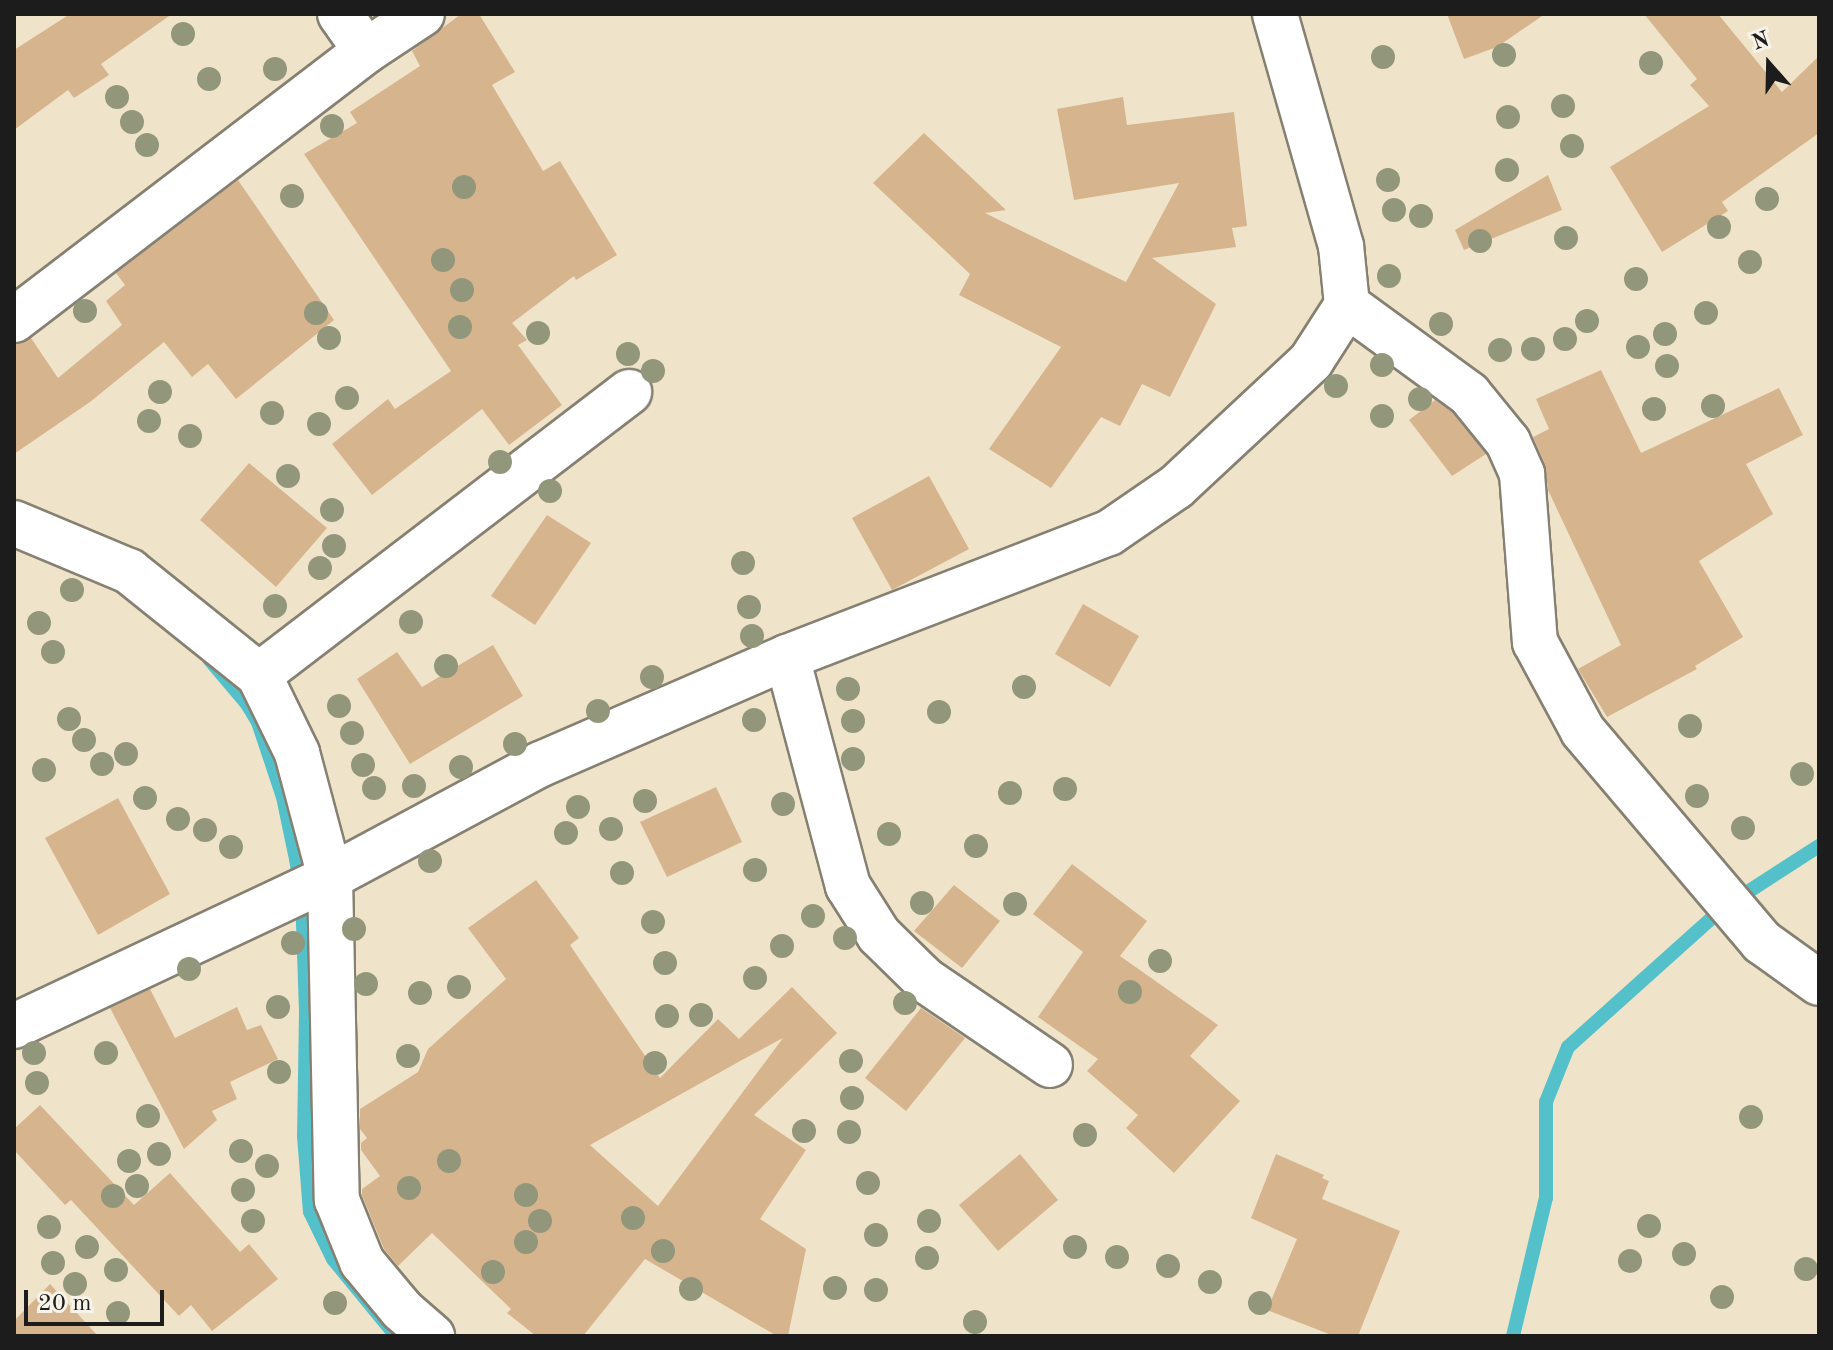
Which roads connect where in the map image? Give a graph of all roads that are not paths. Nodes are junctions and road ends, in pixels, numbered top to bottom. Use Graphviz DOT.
graph roads {
  1 [pos="340,14"];
  2 [pos="422,14"];
  3 [pos="1275,14"];
  4 [pos="366,51"];
  5 [pos="1347,305"];
  6 [pos="14,320"];
  7 [pos="629,392"];
  8 [pos="14,523"];
  9 [pos="787,657"];
  10 [pos="259,675"];
  11 [pos="330,877"];
  12 [pos="1819,983"];
  13 [pos="14,1026"];
  14 [pos="1050,1065"];
  15 [pos="432,1336"];
  1 -- 4 [label="street"];
  2 -- 4 [label="street"];
  3 -- 5 [label="street"];
  4 -- 6 [label="street"];
  5 -- 9 [label="street"];
  5 -- 12 [label="street"];
  7 -- 10 [label="street"];
  8 -- 10 [label="street"];
  9 -- 11 [label="street"];
  9 -- 14 [label="street"];
  10 -- 11 [label="street"];
  11 -- 13 [label="street"];
  11 -- 15 [label="street"];
}
